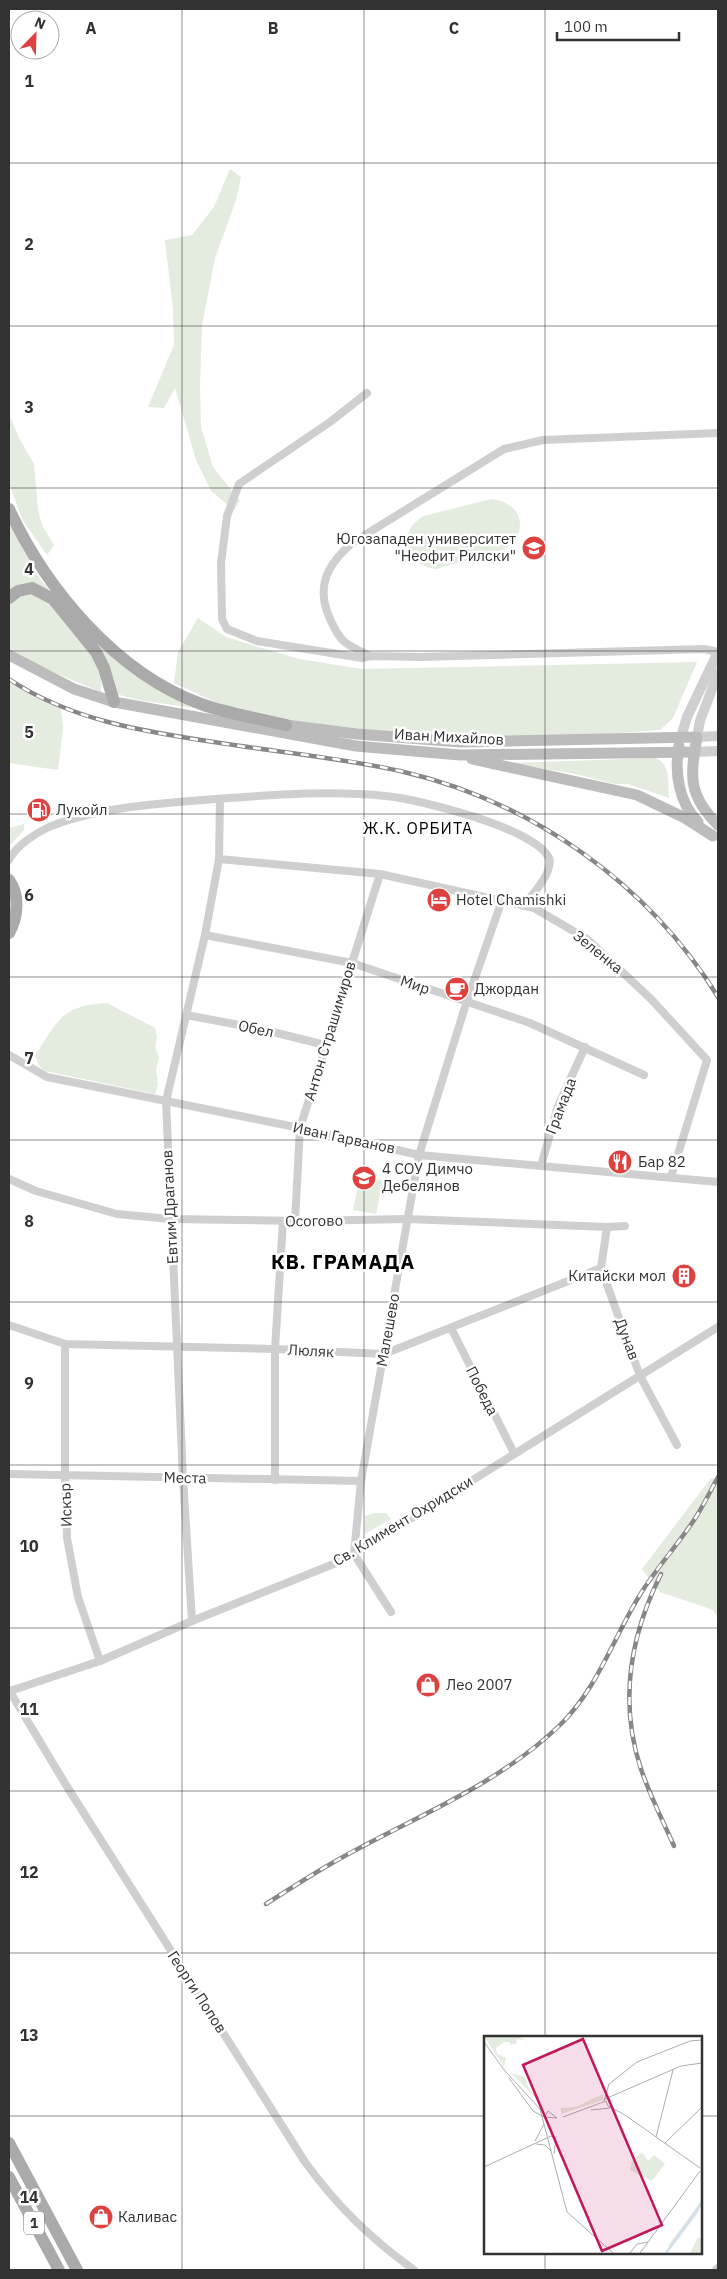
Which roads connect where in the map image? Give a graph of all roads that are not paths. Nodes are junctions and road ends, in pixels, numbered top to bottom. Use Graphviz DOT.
graph roads {
  1 [pos="367,393"];
  2 [pos="718,433"];
  3 [pos="9,510"];
  4 [pos="9,598"];
  5 [pos="718,652"];
  6 [pos="9,655"];
  7 [pos="370,656"];
  8 [pos="718,674"];
  9 [pos="114,702"];
  10 [pos="182,714"];
  11 [pos="286,724"];
  12 [pos="718,736"];
  13 [pos="681,737"];
  14 [pos="697,737"];
  15 [pos="718,751"];
  16 [pos="694,752"];
  17 [pos="678,753"];
  18 [pos="460,755"];
  19 [pos="220,799"];
  20 [pos="717,834"];
  21 [pos="219,859"];
  22 [pos="9,860"];
  23 [pos="380,874"];
  24 [pos="9,880"];
  25 [pos="502,900"];
  26 [pos="522,905"];
  27 [pos="16,907"];
  28 [pos="9,921"];
  29 [pos="9,933"];
  30 [pos="205,935"];
  31 [pos="352,963"];
  32 [pos="467,1003"];
  33 [pos="186,1015"];
  34 [pos="325,1045"];
  35 [pos="584,1047"];
  36 [pos="9,1055"];
  37 [pos="644,1075"];
  38 [pos="166,1101"];
  39 [pos="300,1128"];
  40 [pos="419,1155"];
  41 [pos="540,1166"];
  42 [pos="670,1177"];
  43 [pos="9,1179"];
  44 [pos="718,1182"];
  45 [pos="170,1219"];
  46 [pos="408,1219"];
  47 [pos="283,1221"];
  48 [pos="295,1221"];
  49 [pos="625,1226"];
  50 [pos="607,1227"];
  51 [pos="600,1268"];
  52 [pos="9,1325"];
  53 [pos="718,1327"];
  54 [pos="450,1328"];
  55 [pos="65,1344"];
  56 [pos="177,1347"];
  57 [pos="275,1349"];
  58 [pos="384,1354"];
  59 [pos="640,1376"];
  60 [pos="677,1445"];
  61 [pos="514,1453"];
  62 [pos="9,1474"];
  63 [pos="65,1475"];
  64 [pos="183,1478"];
  65 [pos="274,1480"];
  66 [pos="361,1481"];
  67 [pos="354,1554"];
  68 [pos="391,1612"];
  69 [pos="192,1621"];
  70 [pos="100,1661"];
  71 [pos="9,1690"];
  72 [pos="9,2143"];
  73 [pos="9,2176"];
  74 [pos="59,2270"];
  75 [pos="77,2270"];
  76 [pos="414,2270"];
  1 -- 7 [label="street"];
  2 -- 7 [label="street"];
  3 -- 11 [label="main road"];
  4 -- 9 [label="main road"];
  5 -- 7 [label="street"];
  5 -- 13 [label="street"];
  6 -- 9 [label="main road, Иван Михайлов"];
  8 -- 14 [label="street"];
  9 -- 10 [label="main road, Иван Михайлов"];
  10 -- 11 [label="main road, Иван Михайлов"];
  10 -- 18 [label="main road, Иван Михайлов"];
  11 -- 13 [label="main road, Иван Михайлов"];
  12 -- 14 [label="street, Иван Михайлов"];
  13 -- 14 [label="main road, Иван Михайлов"];
  13 -- 17 [label="main road"];
  14 -- 16 [label="main road"];
  15 -- 16 [label="street, Иван Михайлов"];
  16 -- 17 [label="main road, Иван Михайлов"];
  16 -- 20 [label="main road"];
  17 -- 18 [label="main road, Иван Михайлов"];
  17 -- 20 [label="main road"];
  18 -- 20 [label="main road"];
  19 -- 21 [label="street, Евтим Драганов"];
  19 -- 22 [label="street"];
  19 -- 26 [label="street"];
  21 -- 23 [label="street, Зеленка"];
  21 -- 30 [label="street, Евтим Драганов"];
  23 -- 25 [label="street, Зеленка"];
  23 -- 31 [label="street, Антон Страшимиров"];
  24 -- 27 [label="main road"];
  25 -- 26 [label="street, Зеленка"];
  25 -- 32 [label="street, Малешево"];
  26 -- 42 [label="street, Зеленка"];
  27 -- 28 [label="main road"];
  27 -- 29 [label="main road"];
  30 -- 31 [label="street, Мир"];
  30 -- 33 [label="street, Евтим Драганов"];
  31 -- 32 [label="street, Мир"];
  31 -- 34 [label="street, Антон Страшимиров"];
  32 -- 35 [label="street, Мир"];
  32 -- 40 [label="street, Малешево"];
  33 -- 34 [label="street, Обел"];
  33 -- 38 [label="street, Евтим Драганов"];
  34 -- 39 [label="street, Антон Страшимиров"];
  35 -- 37 [label="street, Мир"];
  35 -- 41 [label="street, Грамада"];
  36 -- 38 [label="street, Иван Гарванов"];
  38 -- 39 [label="street, Иван Гарванов"];
  38 -- 45 [label="street, Евтим Драганов"];
  39 -- 40 [label="street, Иван Гарванов"];
  39 -- 48 [label="street, Антон Страшимиров"];
  40 -- 41 [label="street, Иван Гарванов"];
  40 -- 46 [label="street, Малешево"];
  41 -- 42 [label="street, Иван Гарванов"];
  42 -- 44 [label="street, Иван Гарванов"];
  43 -- 45 [label="street, Осогово"];
  45 -- 47 [label="street, Осогово"];
  45 -- 56 [label="street, Евтим Драганов"];
  46 -- 48 [label="street, Осогово"];
  46 -- 50 [label="street, Осогово"];
  46 -- 58 [label="street, Малешево"];
  47 -- 48 [label="street, Осогово"];
  47 -- 57 [label="street"];
  49 -- 50 [label="street, Осогово"];
  50 -- 51 [label="street"];
  51 -- 54 [label="street, Люляк"];
  51 -- 59 [label="street, Дунав"];
  52 -- 55 [label="street, Люляк"];
  53 -- 59 [label="street, Св. Климент Охридски"];
  54 -- 58 [label="street, Люляк"];
  54 -- 61 [label="street, Победа"];
  55 -- 56 [label="street, Люляк"];
  55 -- 63 [label="street, Искър"];
  56 -- 57 [label="street, Люляк"];
  56 -- 64 [label="street, Евтим Драганов"];
  57 -- 58 [label="street, Люляк"];
  57 -- 65 [label="street"];
  58 -- 66 [label="street, Малешево"];
  59 -- 60 [label="street, Дунав"];
  59 -- 61 [label="street, Св. Климент Охридски"];
  61 -- 67 [label="street, Св. Климент Охридски"];
  62 -- 63 [label="street, Места"];
  63 -- 64 [label="street, Места"];
  63 -- 70 [label="street, Искър"];
  64 -- 65 [label="street, Места"];
  64 -- 69 [label="street, Евтим Драганов"];
  65 -- 66 [label="street, Места"];
  66 -- 67 [label="street, Малешево"];
  67 -- 68 [label="street"];
  67 -- 69 [label="street, Св. Климент Охридски"];
  69 -- 70 [label="street, Св. Климент Охридски"];
  70 -- 71 [label="street, Св. Климент Охридски"];
  71 -- 76 [label="street, Георги Попов"];
  72 -- 75 [label="main road, 1"];
  73 -- 74 [label="main road, 1"];
}
